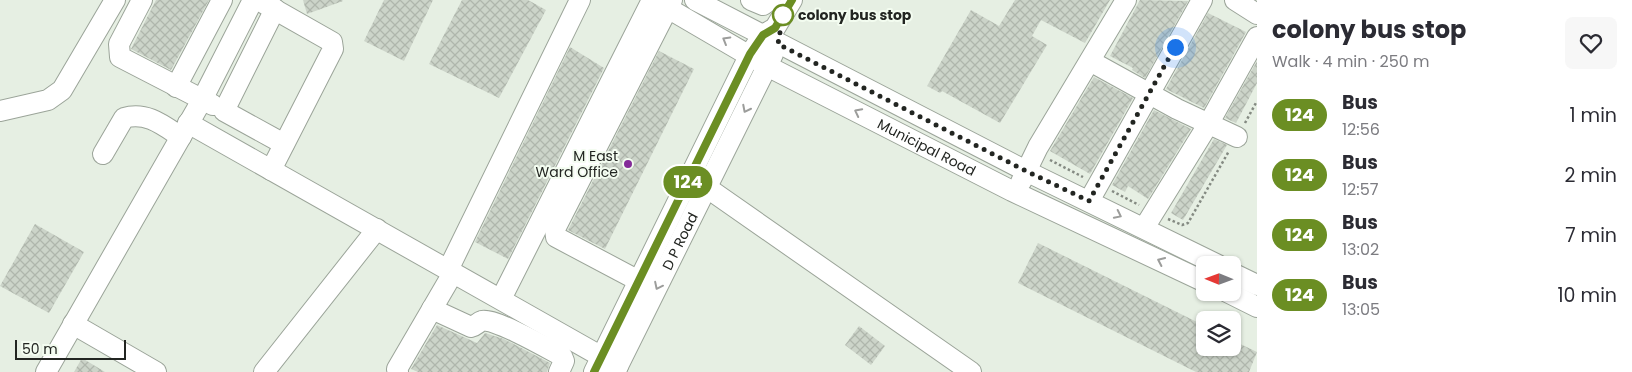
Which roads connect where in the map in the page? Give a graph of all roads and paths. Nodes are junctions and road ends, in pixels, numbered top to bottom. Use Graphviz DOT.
graph roads {
  1 [pos="115,0"];
  2 [pos="142,0"];
  3 [pos="222,0"];
  4 [pos="254,0"];
  5 [pos="580,0"];
  6 [pos="751,0"];
  7 [pos="770,0"];
  8 [pos="792,0"];
  9 [pos="1126,0"];
  10 [pos="1202,0"];
  11 [pos="1235,0"];
  12 [pos="698,1"];
  13 [pos="662,2"];
  14 [pos="266,5"];
  15 [pos="1257,14"];
  16 [pos="772,36"];
  17 [pos="1257,37"];
  18 [pos="750,54"];
  19 [pos="1090,61"];
  20 [pos="768,66"];
  21 [pos="176,87"];
  22 [pos="1149,94"];
  23 [pos="202,100"];
  24 [pos="0,111"];
  25 [pos="224,111"];
  26 [pos="1208,123"];
  27 [pos="185,130"];
  28 [pos="1237,137"];
  29 [pos="284,144"];
  30 [pos="103,154"];
  31 [pos="271,170"];
  32 [pos="1026,171"];
  33 [pos="706,187"];
  34 [pos="1016,193"];
  35 [pos="1089,201"];
  36 [pos="1144,228"];
  37 [pos="377,229"];
  38 [pos="1200,256"];
  39 [pos="451,271"];
  40 [pos="1241,277"];
  41 [pos="1196,278"];
  42 [pos="639,281"];
  43 [pos="1257,285"];
  44 [pos="501,299"];
  45 [pos="1241,299"];
  46 [pos="1257,307"];
  47 [pos="432,309"];
  48 [pos="520,310"];
  49 [pos="73,324"];
  50 [pos="509,329"];
  51 [pos="607,367"];
  52 [pos="46,372"];
  53 [pos="156,372"];
  54 [pos="264,372"];
  55 [pos="398,372"];
  56 [pos="559,372"];
  57 [pos="971,372"];
  1 -- 24 [label="street"];
  2 -- 21 [label="street"];
  3 -- 21 [label="street"];
  4 -- 23 [label="street"];
  5 -- 39 [label="street"];
  6 -- 7 [label="street"];
  8 -- 16 [label="street, D P Road"];
  9 -- 19 [label="street"];
  10 -- 22 [label="street"];
  11 -- 15 [label="street"];
  12 -- 16 [label="street, Municipal Road"];
  18 -- 13 [label="street, Municipal Road, one-way"];
  13 -- 42 [label="street"];
  13 -- 44 [label="street"];
  14 -- 25 [label="street"];
  14 -- 29 [label="street"];
  16 -- 18 [label="street, D P Road"];
  16 -- 20 [label="street, D P Road"];
  16 -- 32 [label="street, Municipal Road"];
  17 -- 26 [label="street"];
  18 -- 20 [label="street, Municipal Road"];
  18 -- 42 [label="street, D P Road"];
  19 -- 22 [label="street"];
  19 -- 32 [label="street"];
  20 -- 33 [label="street, D P Road, one-way"];
  34 -- 20 [label="street, Municipal Road, one-way"];
  21 -- 23 [label="street"];
  22 -- 26 [label="street"];
  22 -- 35 [label="street"];
  23 -- 25 [label="street"];
  23 -- 27 [label="street"];
  25 -- 29 [label="street"];
  26 -- 28 [label="street"];
  26 -- 36 [label="street"];
  27 -- 30 [label="street"];
  27 -- 31 [label="street"];
  27 -- 49 [label="street"];
  29 -- 31 [label="street"];
  31 -- 37 [label="street"];
  32 -- 34 [label="street"];
  32 -- 35 [label="street, Municipal Road"];
  33 -- 51 [label="street, D P Road, one-way"];
  33 -- 57 [label="street"];
  41 -- 34 [label="street, Municipal Road, one-way"];
  35 -- 36 [label="street, Municipal Road, one-way"];
  36 -- 38 [label="street, Municipal Road"];
  37 -- 39 [label="street"];
  37 -- 54 [label="street"];
  39 -- 44 [label="street"];
  39 -- 47 [label="street"];
  40 -- 43 [label="street"];
  42 -- 51 [label="street, D P Road"];
  44 -- 48 [label="street"];
  45 -- 46 [label="street"];
  47 -- 50 [label="street"];
  47 -- 55 [label="street"];
  48 -- 50 [label="street"];
  48 -- 51 [label="street"];
  49 -- 52 [label="street"];
  49 -- 53 [label="street"];
  50 -- 56 [label="street"];
}
